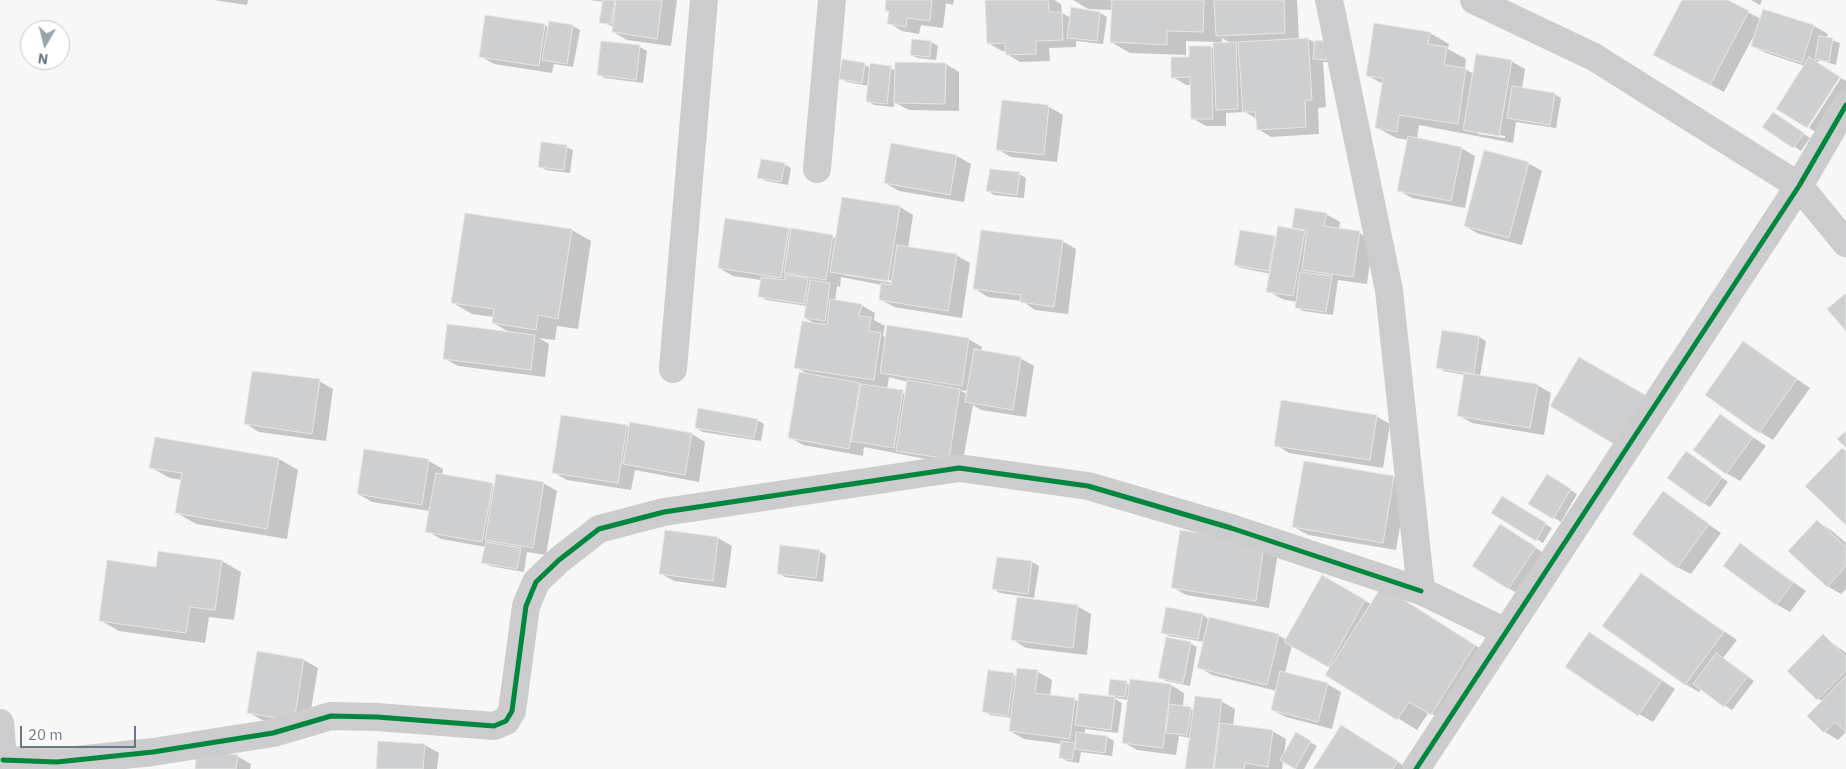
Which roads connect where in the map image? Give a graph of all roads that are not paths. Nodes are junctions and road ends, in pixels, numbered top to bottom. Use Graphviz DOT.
graph roads {
  1 [pos="704,0"];
  2 [pos="832,0"];
  3 [pos="1329,0"];
  4 [pos="1474,0"];
  5 [pos="1846,105"];
  6 [pos="817,169"];
  7 [pos="1799,186"];
  8 [pos="1846,242"];
  9 [pos="673,369"];
  10 [pos="1421,591"];
  11 [pos="1506,632"];
  12 [pos="0,723"];
  13 [pos="3,765"];
  14 [pos="1416,769"];
  1 -- 9 [label="street"];
  2 -- 6 [label="street"];
  3 -- 10 [label="street"];
  4 -- 7 [label="street"];
  5 -- 7 [label="street"];
  7 -- 8 [label="street"];
  7 -- 11 [label="street"];
  10 -- 11 [label="street"];
  10 -- 13 [label="street"];
  11 -- 14 [label="street"];
  12 -- 13 [label="street"];
}
